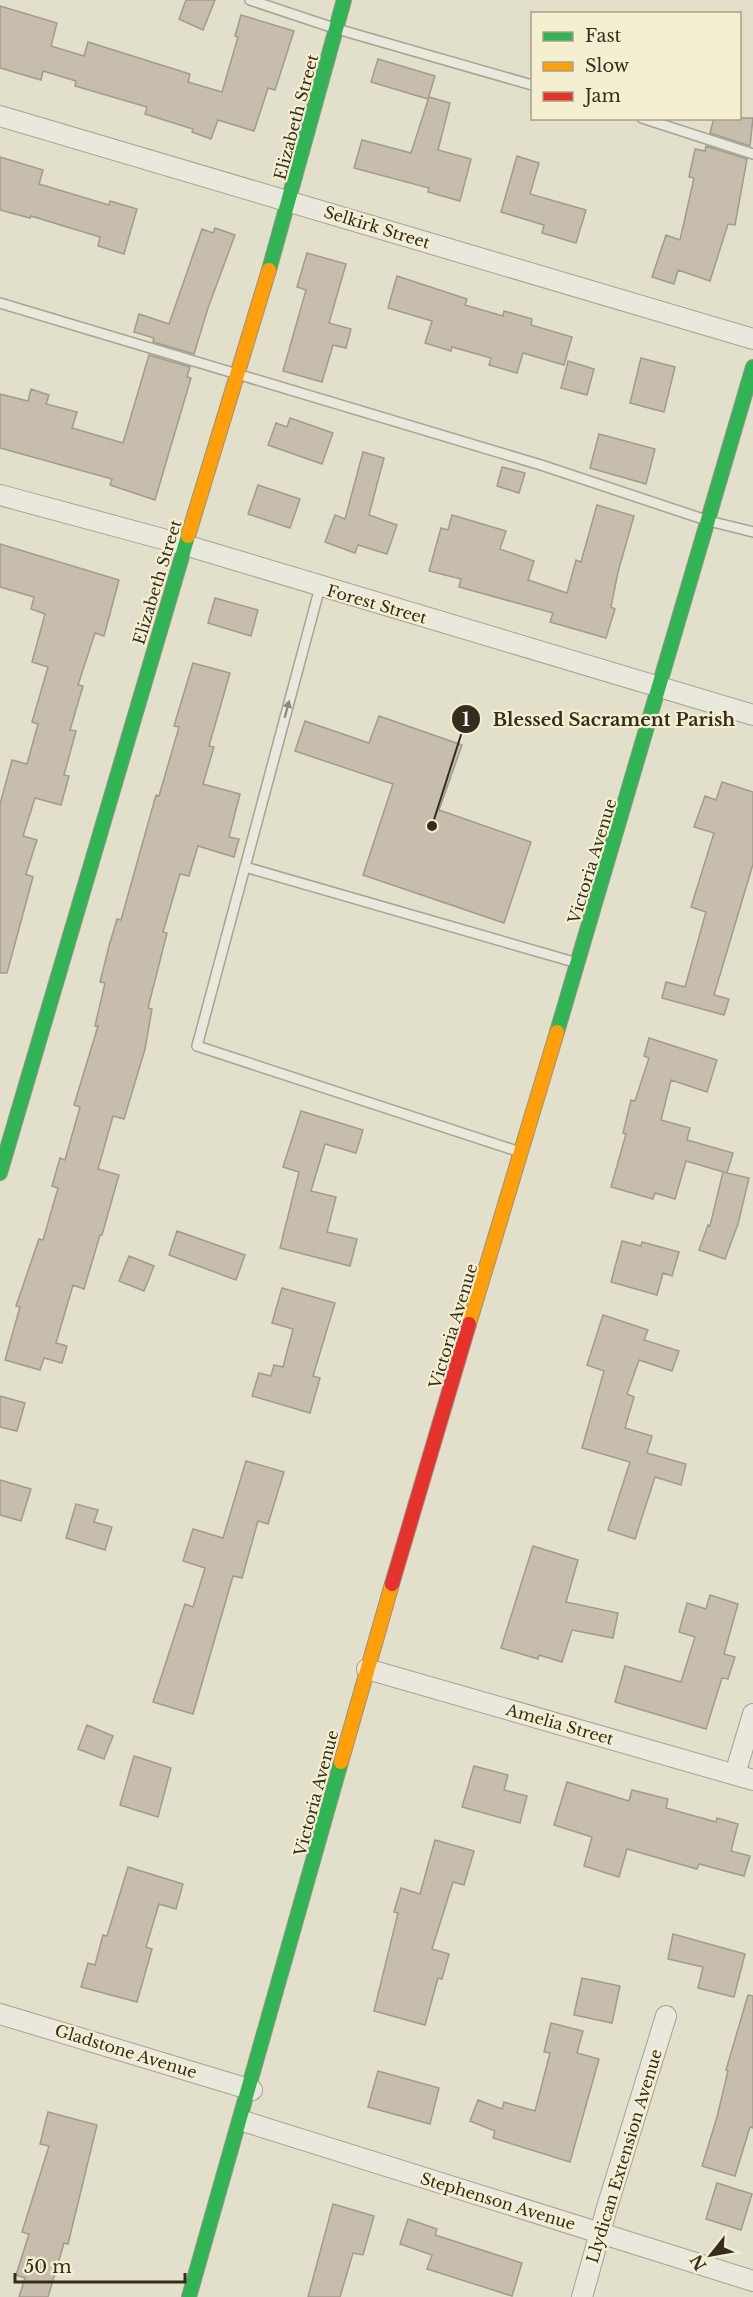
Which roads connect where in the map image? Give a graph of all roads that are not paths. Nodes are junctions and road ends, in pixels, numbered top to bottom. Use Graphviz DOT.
graph roads {
  1 [pos="250,0"];
  2 [pos="344,0"];
  3 [pos="336,29"];
  4 [pos="531,85"];
  5 [pos="0,116"];
  6 [pos="648,120"];
  7 [pos="753,154"];
  8 [pos="290,202"];
  9 [pos="0,303"];
  10 [pos="753,339"];
  11 [pos="753,367"];
  12 [pos="238,374"];
  13 [pos="0,495"];
  14 [pos="709,520"];
  15 [pos="753,532"];
  16 [pos="185,545"];
  17 [pos="320,587"];
  18 [pos="662,687"];
  19 [pos="753,716"];
  20 [pos="245,867"];
  21 [pos="579,963"];
  22 [pos="522,1153"];
  23 [pos="0,1173"];
  24 [pos="367,1669"];
  25 [pos="753,1714"];
  26 [pos="744,1777"];
  27 [pos="0,2014"];
  28 [pos="666,2016"];
  29 [pos="252,2090"];
  30 [pos="243,2121"];
  31 [pos="600,2232"];
  32 [pos="753,2281"];
  33 [pos="189,2297"];
  34 [pos="582,2297"];
  1 -- 3 [label="lane"];
  2 -- 3 [label="street, Elizabeth Street"];
  3 -- 4 [label="lane"];
  3 -- 8 [label="street, Elizabeth Street"];
  5 -- 8 [label="street, Selkirk Street"];
  6 -- 7 [label="lane"];
  8 -- 10 [label="street, Selkirk Street"];
  8 -- 12 [label="street, Elizabeth Street"];
  9 -- 12 [label="lane"];
  11 -- 14 [label="street, Victoria Avenue"];
  12 -- 14 [label="lane"];
  12 -- 16 [label="street, Elizabeth Street"];
  13 -- 16 [label="street, Forest Street"];
  14 -- 15 [label="lane"];
  14 -- 18 [label="street, Victoria Avenue"];
  16 -- 17 [label="street, Forest Street"];
  16 -- 23 [label="street, Elizabeth Street"];
  17 -- 18 [label="street, Forest Street"];
  20 -- 17 [label="lane, one-way"];
  18 -- 19 [label="street, Forest Street"];
  18 -- 21 [label="street, Victoria Avenue"];
  20 -- 21 [label="lane"];
  20 -- 22 [label="lane"];
  21 -- 22 [label="street, Victoria Avenue"];
  22 -- 24 [label="street, Victoria Avenue"];
  24 -- 26 [label="street, Amelia Street"];
  24 -- 29 [label="street, Victoria Avenue"];
  25 -- 26 [label="street"];
  27 -- 29 [label="street, Gladstone Avenue"];
  28 -- 31 [label="street, Llydican Extension Avenue"];
  29 -- 30 [label="street, Victoria Avenue"];
  30 -- 31 [label="street, Stephenson Avenue"];
  30 -- 33 [label="street, Victoria Avenue"];
  31 -- 32 [label="street, Stephenson Avenue"];
  31 -- 34 [label="street, Llydican Extension Avenue"];
}
